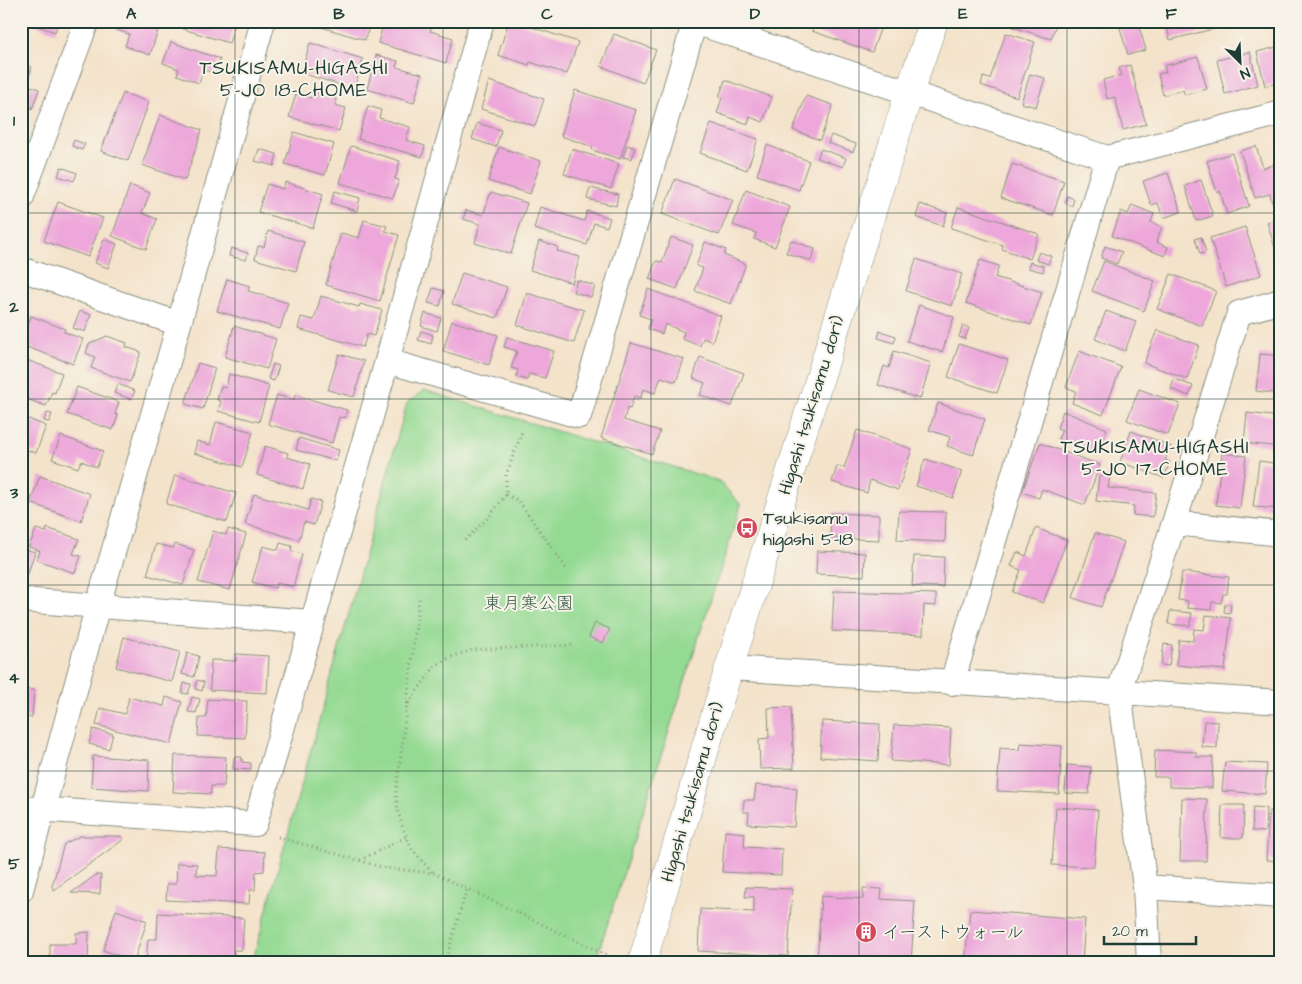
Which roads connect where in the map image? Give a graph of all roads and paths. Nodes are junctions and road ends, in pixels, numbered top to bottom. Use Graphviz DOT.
graph roads {
  1 [pos="87,21"];
  2 [pos="263,21"];
  3 [pos="482,21"];
  4 [pos="934,21"];
  5 [pos="694,22"];
  6 [pos="909,93"];
  7 [pos="1281,113"];
  8 [pos="1107,158"];
  9 [pos="21,200"];
  10 [pos="21,269"];
  11 [pos="1281,301"];
  12 [pos="179,324"];
  13 [pos="388,360"];
  14 [pos="532,402"];
  15 [pos="506,495"];
  16 [pos="1174,523"];
  17 [pos="1281,534"];
  18 [pos="465,540"];
  19 [pos="566,568"];
  20 [pos="419,598"];
  21 [pos="21,600"];
  22 [pos="98,605"];
  23 [pos="312,622"];
  24 [pos="574,645"];
  25 [pos="729,668"];
  26 [pos="952,683"];
  27 [pos="1119,691"];
  28 [pos="1281,702"];
  29 [pos="407,705"];
  30 [pos="32,809"];
  31 [pos="255,824"];
  32 [pos="406,837"];
  33 [pos="360,860"];
  34 [pos="434,873"];
  35 [pos="1145,887"];
  36 [pos="467,888"];
  37 [pos="21,890"];
  38 [pos="1281,896"];
  39 [pos="614,959"];
  40 [pos="445,963"];
  41 [pos="642,963"];
  42 [pos="1150,963"];
  1 -- 9 [label="street"];
  2 -- 12 [label="street"];
  3 -- 13 [label="street"];
  4 -- 6 [label="street, Higashi tsukisamu dori)"];
  5 -- 6 [label="street"];
  5 -- 14 [label="street"];
  6 -- 8 [label="street"];
  6 -- 25 [label="street, Higashi tsukisamu dori)"];
  7 -- 8 [label="street"];
  8 -- 26 [label="street"];
  10 -- 12 [label="street"];
  11 -- 16 [label="street"];
  12 -- 22 [label="street"];
  13 -- 14 [label="street"];
  13 -- 23 [label="street"];
  14 -- 15 [label="path"];
  15 -- 18 [label="path"];
  15 -- 19 [label="path"];
  16 -- 17 [label="street"];
  16 -- 27 [label="street"];
  20 -- 29 [label="path"];
  21 -- 22 [label="street"];
  22 -- 23 [label="street"];
  22 -- 30 [label="street"];
  23 -- 31 [label="street"];
  24 -- 29 [label="path"];
  25 -- 26 [label="street"];
  25 -- 41 [label="street, Higashi tsukisamu dori)"];
  26 -- 27 [label="street"];
  27 -- 28 [label="street"];
  27 -- 35 [label="street"];
  29 -- 32 [label="path"];
  30 -- 31 [label="street"];
  30 -- 37 [label="street"];
  31 -- 33 [label="path"];
  32 -- 33 [label="path"];
  32 -- 34 [label="path"];
  33 -- 34 [label="path"];
  34 -- 36 [label="path"];
  35 -- 38 [label="street"];
  35 -- 42 [label="street"];
  36 -- 39 [label="path"];
  36 -- 40 [label="path"];
}
